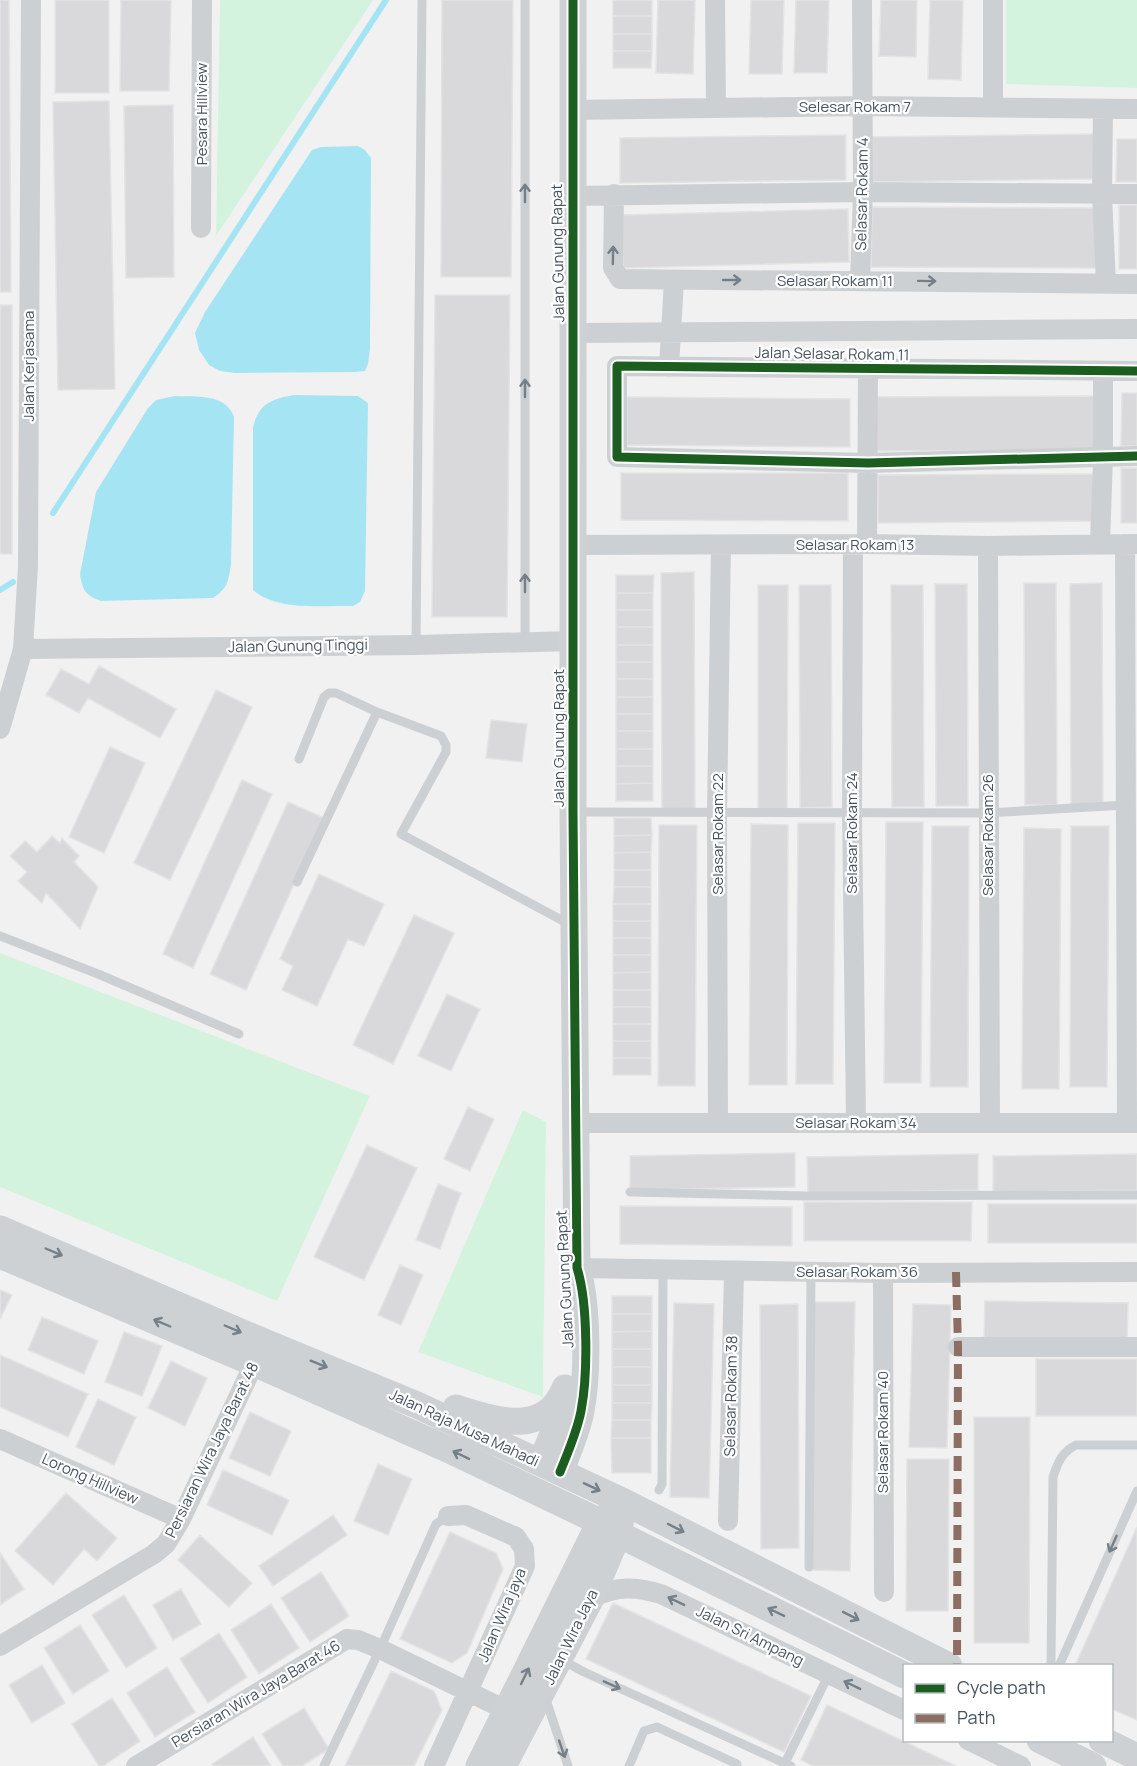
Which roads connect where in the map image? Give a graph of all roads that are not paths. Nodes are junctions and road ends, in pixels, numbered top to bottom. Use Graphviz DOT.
graph roads {
  1 [pos="31,0"];
  2 [pos="202,0"];
  3 [pos="422,0"];
  4 [pos="525,0"];
  5 [pos="573,0"];
  6 [pos="715,0"];
  7 [pos="862,0"];
  8 [pos="993,0"];
  9 [pos="862,106"];
  10 [pos="716,107"];
  11 [pos="993,107"];
  12 [pos="1103,109"];
  13 [pos="1137,109"];
  14 [pos="572,110"];
  15 [pos="863,192"];
  16 [pos="614,194"];
  17 [pos="1137,194"];
  18 [pos="1102,195"];
  19 [pos="572,196"];
  20 [pos="201,228"];
  21 [pos="674,280"];
  22 [pos="860,280"];
  23 [pos="1106,284"];
  24 [pos="1137,284"];
  25 [pos="1137,329"];
  26 [pos="670,332"];
  27 [pos="574,333"];
  28 [pos="669,367"];
  29 [pos="868,370"];
  30 [pos="1102,371"];
  31 [pos="1137,371"];
  32 [pos="1137,456"];
  33 [pos="1103,457"];
  34 [pos="868,463"];
  35 [pos="1100,543"];
  36 [pos="721,544"];
  37 [pos="860,544"];
  38 [pos="1131,544"];
  39 [pos="573,545"];
  40 [pos="988,546"];
  41 [pos="574,641"];
  42 [pos="525,642"];
  43 [pos="416,645"];
  44 [pos="23,649"];
  45 [pos="377,712"];
  46 [pos="0,729"];
  47 [pos="299,759"];
  48 [pos="1126,805"];
  49 [pos="573,812"];
  50 [pos="852,812"];
  51 [pos="717,813"];
  52 [pos="987,813"];
  53 [pos="297,882"];
  54 [pos="1131,896"];
  55 [pos="574,927"];
  56 [pos="0,936"];
  57 [pos="239,1034"];
  58 [pos="856,1122"];
  59 [pos="575,1123"];
  60 [pos="718,1123"];
  61 [pos="990,1123"];
  62 [pos="1132,1123"];
  63 [pos="630,1192"];
  64 [pos="1137,1195"];
  65 [pos="0,1229"];
  66 [pos="0,1255"];
  67 [pos="577,1268"];
  68 [pos="663,1271"];
  69 [pos="734,1272"];
  70 [pos="811,1272"];
  71 [pos="1137,1272"];
  72 [pos="883,1273"];
  73 [pos="958,1347"];
  74 [pos="1137,1347"];
  75 [pos="259,1352"];
  76 [pos="568,1379"];
  77 [pos="417,1405"];
  78 [pos="0,1439"];
  79 [pos="1137,1445"];
  80 [pos="549,1471"];
  81 [pos="513,1481"];
  82 [pos="659,1490"];
  83 [pos="1137,1491"];
  84 [pos="624,1502"];
  85 [pos="448,1516"];
  86 [pos="181,1519"];
  87 [pos="728,1521"];
  88 [pos="609,1528"];
  89 [pos="809,1567"];
  90 [pos="884,1592"];
  91 [pos="591,1598"];
  92 [pos="0,1646"];
  93 [pos="380,1649"];
  94 [pos="560,1659"];
  95 [pos="947,1664"];
  96 [pos="1051,1664"];
  97 [pos="1059,1664"];
  98 [pos="829,1674"];
  99 [pos="903,1675"];
  100 [pos="469,1691"];
  101 [pos="543,1692"];
  102 [pos="903,1710"];
  103 [pos="508,1711"];
  104 [pos="972,1742"];
  105 [pos="1043,1742"];
  106 [pos="1106,1742"];
  107 [pos="1137,1757"];
  108 [pos="737,1764"];
  109 [pos="788,1765"];
  110 [pos="136,1766"];
  111 [pos="324,1766"];
  112 [pos="434,1766"];
  113 [pos="479,1766"];
  114 [pos="503,1766"];
  115 [pos="568,1766"];
  116 [pos="629,1766"];
  117 [pos="1021,1766"];
  118 [pos="1093,1766"];
  1 -- 44 [label="street, Jalan Kerjasama"];
  2 -- 20 [label="street, Pesara Hillview"];
  3 -- 43 [label="lane"];
  42 -- 4 [label="lane, one-way"];
  5 -- 14 [label="main road, Jalan Gunung Rapat"];
  6 -- 10 [label="street"];
  7 -- 9 [label="street, Selasar Rokam 4"];
  8 -- 11 [label="street"];
  9 -- 10 [label="street, Selesar Rokam 7"];
  9 -- 11 [label="street, Selesar Rokam 7"];
  9 -- 15 [label="street, Selasar Rokam 4"];
  10 -- 14 [label="street, Selesar Rokam 7"];
  11 -- 12 [label="street, Selesar Rokam 7"];
  12 -- 13 [label="street, Selesar Rokam 7"];
  12 -- 18 [label="street"];
  14 -- 19 [label="main road, Jalan Gunung Rapat"];
  15 -- 16 [label="street"];
  15 -- 18 [label="street"];
  15 -- 22 [label="street, Selasar Rokam 4"];
  16 -- 19 [label="street"];
  21 -- 16 [label="street, Selasar Rokam 11, one-way"];
  17 -- 18 [label="street"];
  18 -- 23 [label="street"];
  19 -- 27 [label="main road, Jalan Gunung Rapat"];
  21 -- 22 [label="street, Selasar Rokam 11, one-way"];
  21 -- 26 [label="street"];
  22 -- 23 [label="street, Selasar Rokam 11, one-way"];
  23 -- 24 [label="street, Selasar Rokam 11"];
  25 -- 26 [label="street"];
  26 -- 27 [label="street"];
  26 -- 28 [label="street"];
  27 -- 39 [label="main road, Jalan Gunung Rapat"];
  28 -- 29 [label="street, Jalan Selasar Rokam 11"];
  28 -- 34 [label="street, Jalan Selasar Rokam 11"];
  29 -- 30 [label="street, Jalan Selasar Rokam 11"];
  29 -- 34 [label="street, Selasar Rokam 24"];
  30 -- 31 [label="street, Jalan Selasar Rokam 11"];
  30 -- 33 [label="street"];
  32 -- 33 [label="street"];
  33 -- 34 [label="street"];
  33 -- 35 [label="street"];
  34 -- 37 [label="street, Selasar Rokam 24"];
  35 -- 38 [label="street, Selasar Rokam 13"];
  35 -- 40 [label="street, Selasar Rokam 13"];
  36 -- 37 [label="street, Selasar Rokam 13"];
  36 -- 39 [label="street, Selasar Rokam 13"];
  36 -- 51 [label="street, Selasar Rokam 22"];
  37 -- 40 [label="street, Selasar Rokam 13"];
  37 -- 50 [label="street, Selasar Rokam 24"];
  38 -- 48 [label="street"];
  39 -- 41 [label="main road, Jalan Gunung Rapat"];
  40 -- 52 [label="street, Selasar Rokam 26"];
  41 -- 42 [label="street, Jalan Gunung Tinggi"];
  41 -- 49 [label="main road, Jalan Gunung Rapat"];
  42 -- 43 [label="street, Jalan Gunung Tinggi"];
  43 -- 44 [label="street, Jalan Gunung Tinggi"];
  44 -- 46 [label="street, Jalan Kerjasama"];
  45 -- 47 [label="lane"];
  45 -- 53 [label="lane"];
  45 -- 55 [label="lane"];
  48 -- 52 [label="lane"];
  48 -- 54 [label="street"];
  49 -- 51 [label="lane"];
  49 -- 55 [label="main road, Jalan Gunung Rapat"];
  50 -- 51 [label="lane"];
  50 -- 52 [label="lane"];
  50 -- 58 [label="street, Selasar Rokam 24"];
  51 -- 60 [label="street, Selasar Rokam 22"];
  52 -- 61 [label="street, Selasar Rokam 26"];
  54 -- 62 [label="street"];
  55 -- 59 [label="main road, Jalan Gunung Rapat"];
  56 -- 57 [label="lane"];
  58 -- 60 [label="street, Selasar Rokam 34"];
  58 -- 61 [label="street, Selasar Rokam 34"];
  59 -- 60 [label="street, Selasar Rokam 34"];
  59 -- 67 [label="main road, Jalan Gunung Rapat"];
  61 -- 62 [label="street, Selasar Rokam 34"];
  63 -- 64 [label="lane"];
  65 -- 75 [label="main road, Jalan Raja Musa Mahadi, one-way"];
  75 -- 66 [label="main road, Jalan Raja Musa Mahadi, one-way"];
  67 -- 68 [label="street, Selasar Rokam 36"];
  67 -- 76 [label="main road, Jalan Gunung Rapat"];
  67 -- 80 [label="main road, Jalan Gunung Rapat"];
  68 -- 69 [label="street, Selasar Rokam 36"];
  68 -- 82 [label="lane"];
  69 -- 70 [label="street, Selasar Rokam 36"];
  69 -- 87 [label="street, Selasar Rokam 38"];
  70 -- 72 [label="street, Selasar Rokam 36"];
  70 -- 89 [label="lane"];
  71 -- 72 [label="street, Selasar Rokam 36"];
  72 -- 90 [label="street, Selasar Rokam 40"];
  73 -- 74 [label="street"];
  75 -- 77 [label="main road, Jalan Raja Musa Mahadi, one-way"];
  81 -- 75 [label="main road, Jalan Raja Musa Mahadi, one-way"];
  75 -- 86 [label="street, Persiaran Wira Jaya Barat 48"];
  76 -- 77 [label="main road"];
  76 -- 80 [label="main road, Jalan Gunung Rapat"];
  77 -- 80 [label="main road, Jalan Raja Musa Mahadi"];
  78 -- 86 [label="street, Lorong Hillview"];
  79 -- 96 [label="lane"];
  80 -- 81 [label="main road"];
  80 -- 84 [label="main road, Jalan Raja Musa Mahadi, one-way"];
  80 -- 88 [label="main road"];
  81 -- 88 [label="main road, Jalan Raja Musa Mahadi"];
  83 -- 97 [label="lane, one-way"];
  84 -- 88 [label="main road"];
  84 -- 95 [label="main road, Jalan Raja Musa Mahadi, one-way"];
  85 -- 93 [label="lane, Jalan Wira jaya"];
  85 -- 100 [label="street, Jalan Wira jaya"];
  86 -- 92 [label="street, Persiaran Wira Jaya Barat 48"];
  88 -- 91 [label="main road, Jalan Wira Jaya"];
  99 -- 88 [label="main road, Jalan Raja Musa Mahadi, one-way"];
  103 -- 88 [label="main road, Jalan Wira Jaya, one-way"];
  91 -- 94 [label="main road, Jalan Wira Jaya"];
  98 -- 91 [label="street, Jalan Sri Ampang, one-way"];
  93 -- 100 [label="street, Persiaran Wira Jaya Barat 46"];
  93 -- 110 [label="street, Persiaran Wira Jaya Barat 46"];
  93 -- 111 [label="lane, Jalan Wira jaya"];
  94 -- 101 [label="main road, Jalan Wira Jaya"];
  94 -- 109 [label="lane, one-way"];
  102 -- 98 [label="street, Jalan Sri Ampang, one-way"];
  98 -- 109 [label="lane"];
  100 -- 103 [label="street, Persiaran Wira Jaya Barat 46"];
  100 -- 112 [label="street, Jalan Wira jaya"];
  101 -- 114 [label="main road, Jalan Wira Jaya"];
  101 -- 115 [label="lane, one-way"];
  103 -- 113 [label="main road, Jalan Wira Jaya"];
  104 -- 117 [label="street"];
  105 -- 118 [label="main road"];
  106 -- 107 [label="main road"];
  108 -- 116 [label="lane"];
}
